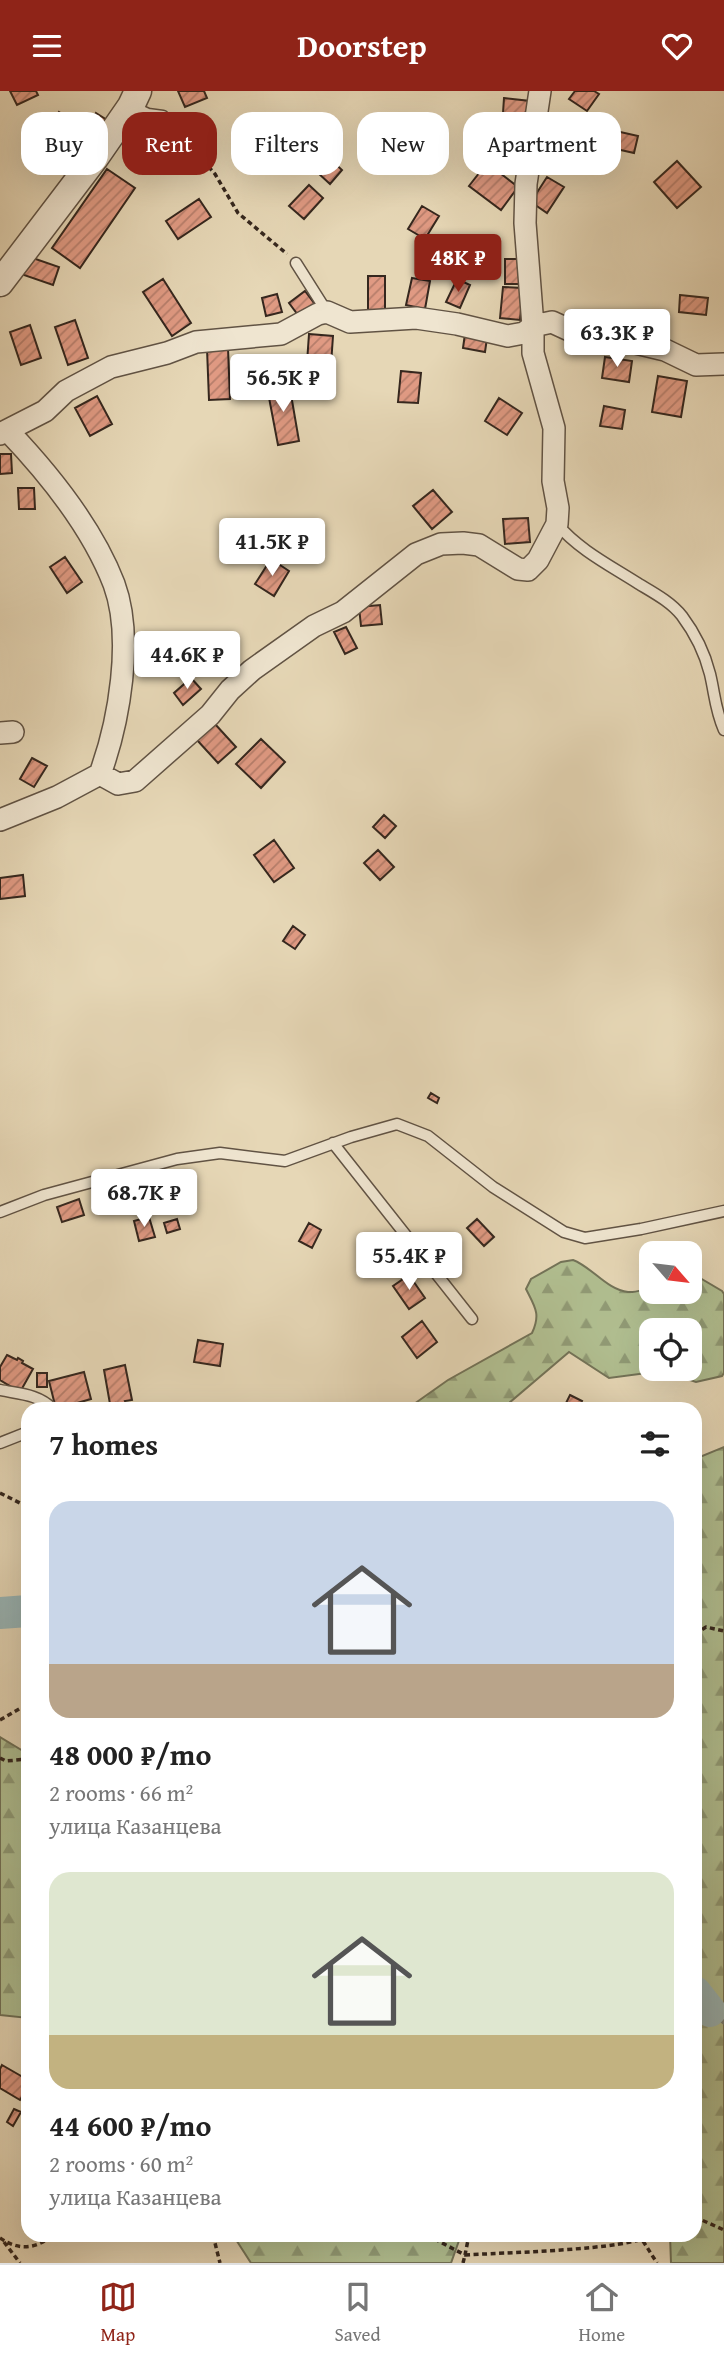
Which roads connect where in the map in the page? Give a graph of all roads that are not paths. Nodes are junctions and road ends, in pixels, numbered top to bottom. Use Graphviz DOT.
graph roads {
  1 [pos="540,91"];
  2 [pos="134,99"];
  3 [pos="146,112"];
  4 [pos="296,263"];
  5 [pos="0,283"];
  6 [pos="327,312"];
  7 [pos="533,326"];
  8 [pos="724,364"];
  9 [pos="4,433"];
  10 [pos="557,524"];
  11 [pos="724,730"];
  12 [pos="100,773"];
  13 [pos="0,820"];
  14 [pos="333,1143"];
  15 [pos="724,1211"];
  16 [pos="0,1212"];
  17 [pos="472,1319"];
  18 [pos="0,1390"];
  19 [pos="45,1402"];
  20 [pos="21,1435"];
  21 [pos="0,1443"];
  1 -- 7 [label="street"];
  2 -- 3 [label="lane"];
  2 -- 5 [label="street"];
  4 -- 6 [label="lane"];
  6 -- 7 [label="street"];
  6 -- 9 [label="street"];
  7 -- 8 [label="street"];
  7 -- 10 [label="street"];
  9 -- 12 [label="street"];
  10 -- 11 [label="lane"];
  10 -- 12 [label="street"];
  12 -- 13 [label="street"];
  14 -- 15 [label="lane"];
  14 -- 16 [label="lane"];
  14 -- 17 [label="lane"];
  18 -- 19 [label="lane"];
  20 -- 21 [label="lane"];
}
